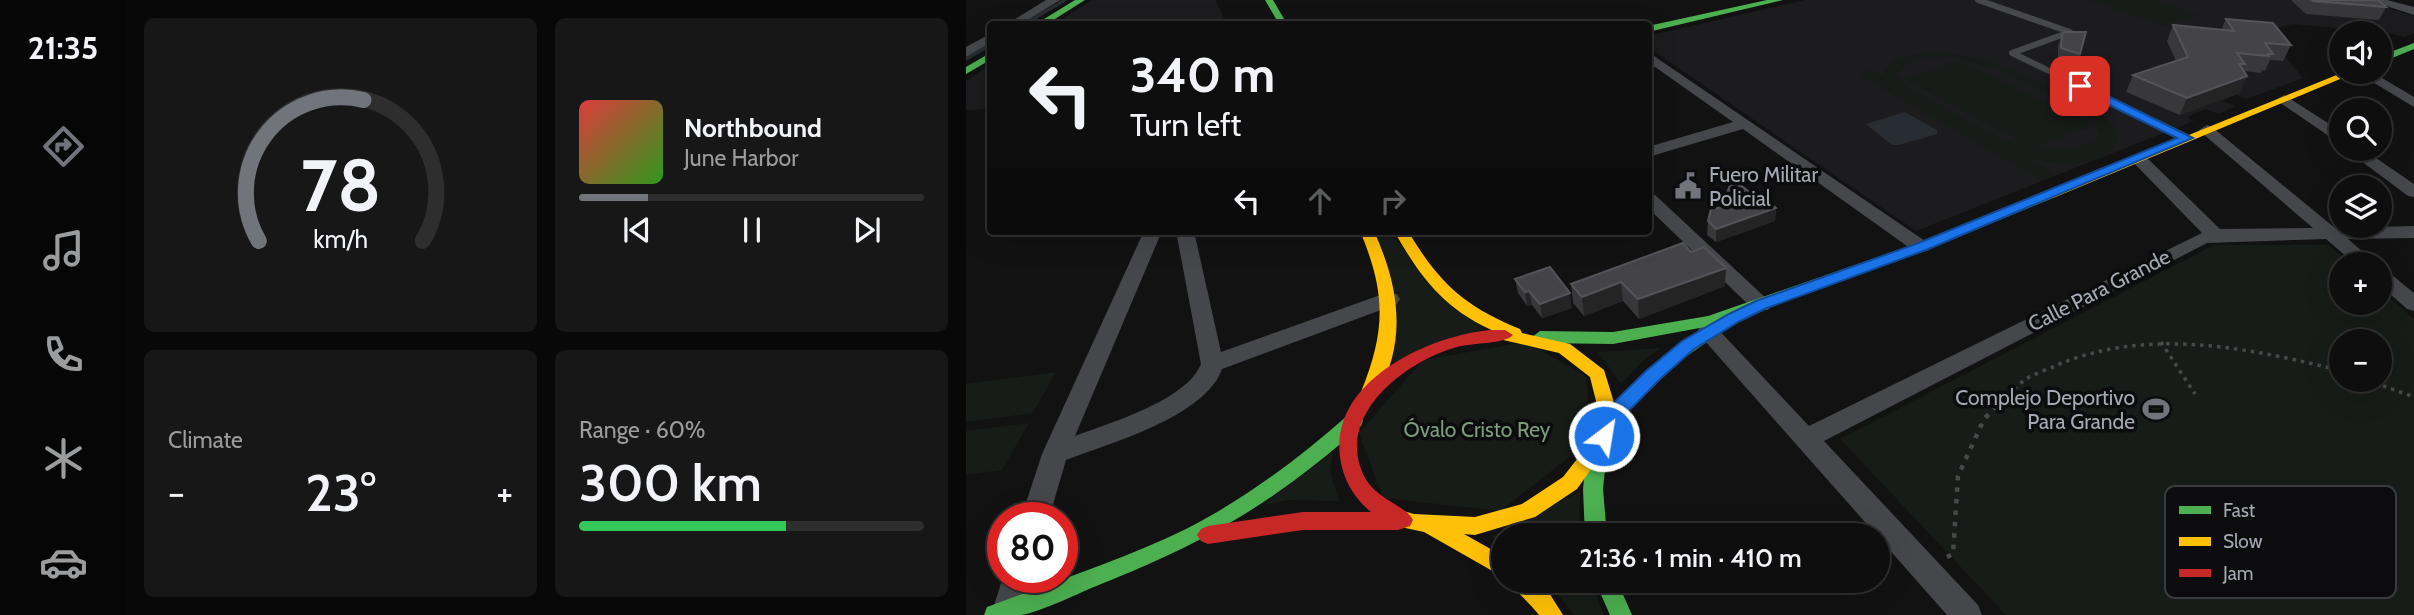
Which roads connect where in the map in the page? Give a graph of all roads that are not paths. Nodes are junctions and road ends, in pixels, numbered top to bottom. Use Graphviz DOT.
graph roads {
  1 [pos="1054,0"];
  2 [pos="1081,0"];
  3 [pos="1269,0"];
  4 [pos="1779,0"];
  5 [pos="1978,0"];
  6 [pos="2374,0"];
  7 [pos="2414,11"];
  8 [pos="1018,21"];
  9 [pos="1046,21"];
  10 [pos="1281,21"];
  11 [pos="1652,28"];
  12 [pos="987,40"];
  13 [pos="2414,46"];
  14 [pos="966,53"];
  15 [pos="2392,55"];
  16 [pos="987,58"];
  17 [pos="1652,60"];
  18 [pos="966,71"];
  19 [pos="2329,81"];
  20 [pos="2383,84"];
  21 [pos="2284,99"];
  22 [pos="2414,103"];
  23 [pos="1740,122"];
  24 [pos="2207,130"];
  25 [pos="2329,131"];
  26 [pos="2187,138"];
  27 [pos="1652,144"];
  28 [pos="2138,158"];
  29 [pos="2370,161"];
  30 [pos="2414,192"];
  31 [pos="1652,202"];
  32 [pos="2329,231"];
  33 [pos="2392,232"];
  34 [pos="2414,232"];
  35 [pos="2329,233"];
  36 [pos="1151,235"];
  37 [pos="1186,235"];
  38 [pos="1368,235"];
  39 [pos="1403,235"];
  40 [pos="2215,235"];
  41 [pos="2337,238"];
  42 [pos="1921,247"];
  43 [pos="2353,252"];
  44 [pos="2392,285"];
  45 [pos="1390,299"];
  46 [pos="2414,304"];
  47 [pos="1761,305"];
  48 [pos="1708,332"];
  49 [pos="1528,336"];
  50 [pos="1212,364"];
  51 [pos="1368,397"];
  52 [pos="1354,421"];
  53 [pos="1607,421"];
  54 [pos="1806,439"];
  55 [pos="1597,450"];
  56 [pos="1055,454"];
  57 [pos="1040,502"];
  58 [pos="1406,521"];
  59 [pos="1595,523"];
  60 [pos="1431,526"];
  61 [pos="1171,545"];
  62 [pos="1491,560"];
  63 [pos="1011,593"];
  64 [pos="1536,593"];
  65 [pos="1611,593"];
  66 [pos="1003,613"];
  67 [pos="1552,615"];
  68 [pos="1621,615"];
  69 [pos="1967,615"];
  1 -- 8 [label="street"];
  2 -- 9 [label="main road"];
  3 -- 10 [label="main road"];
  4 -- 11 [label="main road"];
  5 -- 26 [label="lane"];
  6 -- 7 [label="street"];
  12 -- 14 [label="street"];
  13 -- 15 [label="main road"];
  16 -- 18 [label="main road"];
  17 -- 23 [label="street"];
  19 -- 21 [label="main road"];
  20 -- 22 [label="street"];
  21 -- 24 [label="main road"];
  21 -- 25 [label="street"];
  23 -- 27 [label="street"];
  23 -- 42 [label="street"];
  24 -- 26 [label="main road"];
  24 -- 32 [label="street"];
  26 -- 28 [label="main road"];
  28 -- 40 [label="street"];
  28 -- 42 [label="main road"];
  29 -- 30 [label="street"];
  31 -- 47 [label="street"];
  33 -- 34 [label="street, Calle Para Grande"];
  35 -- 40 [label="street, Calle Para Grande"];
  36 -- 56 [label="street"];
  37 -- 50 [label="street"];
  38 -- 45 [label="main road"];
  39 -- 49 [label="main road"];
  40 -- 54 [label="street, Calle Para Grande"];
  41 -- 43 [label="street"];
  42 -- 47 [label="main road"];
  44 -- 46 [label="street"];
  45 -- 50 [label="street"];
  45 -- 51 [label="main road"];
  47 -- 48 [label="main road"];
  47 -- 49 [label="main road"];
  48 -- 53 [label="main road"];
  48 -- 54 [label="street"];
  49 -- 51 [label="main road"];
  49 -- 53 [label="main road"];
  50 -- 56 [label="street"];
  51 -- 52 [label="main road"];
  52 -- 58 [label="main road"];
  52 -- 61 [label="main road"];
  53 -- 55 [label="main road"];
  54 -- 69 [label="street"];
  55 -- 59 [label="main road"];
  55 -- 60 [label="main road"];
  56 -- 57 [label="street"];
  58 -- 60 [label="main road"];
  58 -- 61 [label="main road"];
  60 -- 62 [label="main road"];
  61 -- 66 [label="main road"];
  63 -- 66 [label="street"];
  64 -- 67 [label="main road"];
  65 -- 68 [label="main road"];
}
